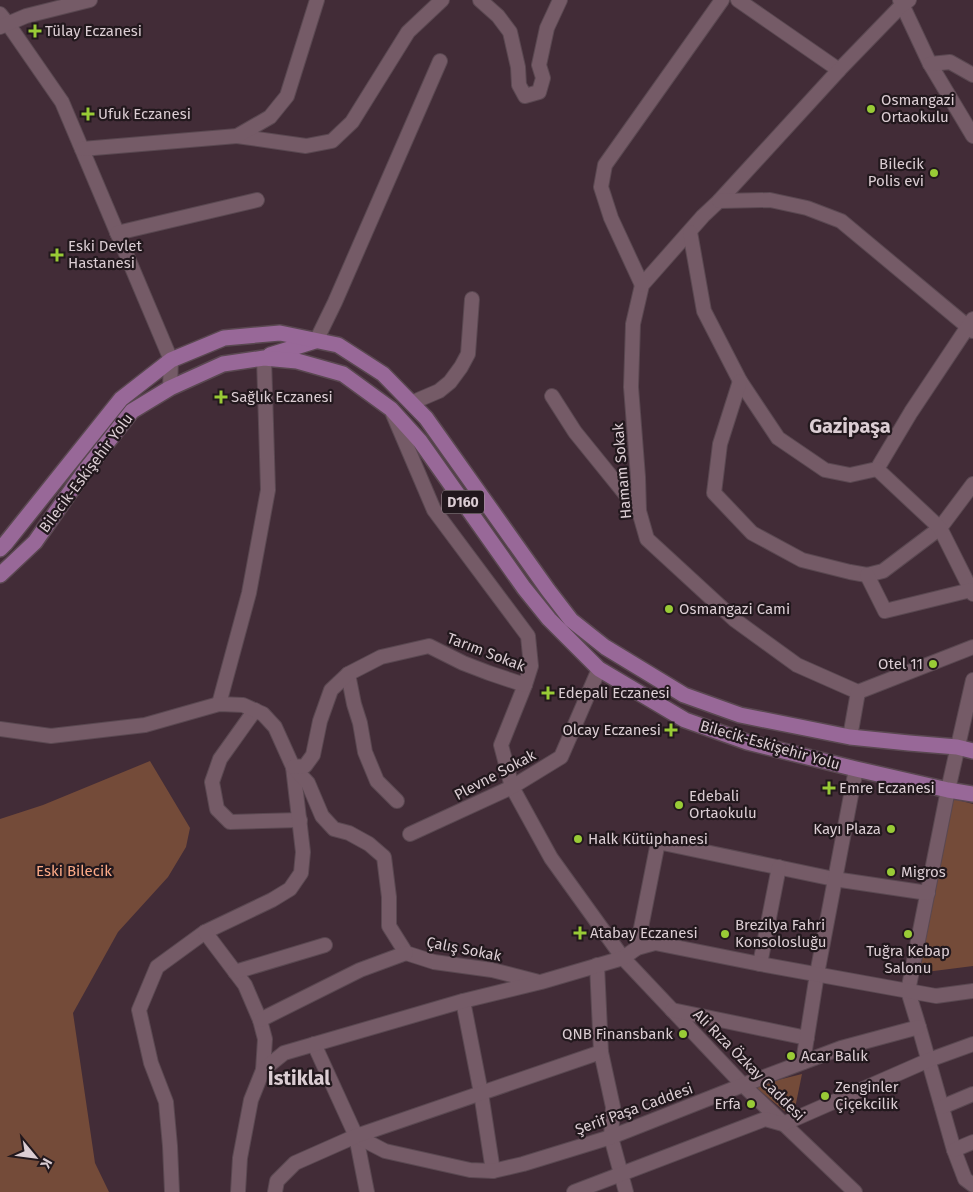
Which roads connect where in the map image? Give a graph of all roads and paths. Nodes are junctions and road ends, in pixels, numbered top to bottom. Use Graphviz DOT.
graph roads {
  1 [pos="90,0"];
  2 [pos="317,0"];
  3 [pos="442,0"];
  4 [pos="480,0"];
  5 [pos="560,0"];
  6 [pos="722,0"];
  7 [pos="738,0"];
  8 [pos="903,2"];
  9 [pos="3,22"];
  10 [pos="440,61"];
  11 [pos="930,64"];
  12 [pos="839,70"];
  13 [pos="973,75"];
  14 [pos="237,136"];
  15 [pos="973,136"];
  16 [pos="82,150"];
  17 [pos="258,200"];
  18 [pos="720,201"];
  19 [pos="690,232"];
  20 [pos="117,233"];
  21 [pos="642,285"];
  22 [pos="472,299"];
  23 [pos="971,326"];
  24 [pos="316,341"];
  25 [pos="264,358"];
  26 [pos="170,360"];
  27 [pos="740,381"];
  28 [pos="170,388"];
  29 [pos="552,396"];
  30 [pos="412,403"];
  31 [pos="391,409"];
  32 [pos="876,469"];
  33 [pos="973,484"];
  34 [pos="639,511"];
  35 [pos="940,528"];
  36 [pos="0,549"];
  37 [pos="0,575"];
  38 [pos="868,575"];
  39 [pos="972,592"];
  40 [pos="973,648"];
  41 [pos="599,669"];
  42 [pos="348,674"];
  43 [pos="973,680"];
  44 [pos="526,685"];
  45 [pos="858,692"];
  46 [pos="219,704"];
  47 [pos="255,710"];
  48 [pos="0,729"];
  49 [pos="850,737"];
  50 [pos="957,747"];
  51 [pos="973,751"];
  52 [pos="293,767"];
  53 [pos="856,769"];
  54 [pos="512,788"];
  55 [pos="948,790"];
  56 [pos="973,794"];
  57 [pos="397,801"];
  58 [pos="300,820"];
  59 [pos="410,834"];
  60 [pos="779,868"];
  61 [pos="834,879"];
  62 [pos="928,893"];
  63 [pos="205,932"];
  64 [pos="324,945"];
  65 [pos="637,948"];
  66 [pos="406,953"];
  67 [pos="623,958"];
  68 [pos="760,964"];
  69 [pos="597,965"];
  70 [pos="235,972"];
  71 [pos="817,974"];
  72 [pos="541,982"];
  73 [pos="908,991"];
  74 [pos="973,991"];
  75 [pos="463,1000"];
  76 [pos="672,1010"];
  77 [pos="260,1020"];
  78 [pos="920,1027"];
  79 [pos="807,1038"];
  80 [pos="314,1044"];
  81 [pos="973,1044"];
  82 [pos="601,1052"];
  83 [pos="929,1060"];
  84 [pos="803,1062"];
  85 [pos="263,1070"];
  86 [pos="742,1085"];
  87 [pos="481,1093"];
  88 [pos="973,1094"];
  89 [pos="942,1107"];
  90 [pos="783,1124"];
  91 [pos="356,1136"];
  92 [pos="611,1137"];
  93 [pos="973,1142"];
  94 [pos="954,1150"];
  95 [pos="493,1171"];
  96 [pos="621,1175"];
  97 [pos="973,1185"];
  98 [pos="172,1192"];
  99 [pos="238,1192"];
  100 [pos="275,1192"];
  101 [pos="367,1192"];
  102 [pos="574,1192"];
  103 [pos="626,1192"];
  104 [pos="855,1192"];
  1 -- 9 [label="street"];
  2 -- 14 [label="street"];
  3 -- 14 [label="street"];
  4 -- 5 [label="street"];
  6 -- 21 [label="street"];
  7 -- 12 [label="street"];
  8 -- 11 [label="street"];
  8 -- 12 [label="street"];
  9 -- 16 [label="street"];
  10 -- 24 [label="street"];
  11 -- 13 [label="street"];
  11 -- 15 [label="street"];
  12 -- 18 [label="street"];
  14 -- 16 [label="street"];
  16 -- 20 [label="street"];
  17 -- 20 [label="street"];
  18 -- 19 [label="street"];
  18 -- 23 [label="street"];
  19 -- 21 [label="street"];
  19 -- 27 [label="street"];
  20 -- 26 [label="street"];
  21 -- 34 [label="street, Hamam Sokak"];
  22 -- 30 [label="street"];
  23 -- 32 [label="street"];
  24 -- 25 [label="main road"];
  24 -- 26 [label="main road, Bilecik-Eskişehir Yolu / D160"];
  24 -- 30 [label="main road, Bilecik-Eskişehir Yolu / D160"];
  25 -- 28 [label="main road, Bilecik-Eskişehir Yolu / D160"];
  25 -- 31 [label="main road, Bilecik-Eskişehir Yolu / D160"];
  25 -- 46 [label="street"];
  26 -- 28 [label="street"];
  26 -- 36 [label="main road, Bilecik-Eskişehir Yolu / D160"];
  27 -- 32 [label="street"];
  27 -- 38 [label="street"];
  28 -- 37 [label="main road, Bilecik-Eskişehir Yolu / D160"];
  29 -- 34 [label="street"];
  30 -- 49 [label="main road, Bilecik-Eskişehir Yolu / D160"];
  31 -- 41 [label="main road, Bilecik-Eskişehir Yolu / D160"];
  31 -- 44 [label="street, Ali Rıza Özkay Caddesi"];
  32 -- 35 [label="street"];
  33 -- 35 [label="street"];
  34 -- 45 [label="street, Hamam Sokak"];
  35 -- 38 [label="street"];
  35 -- 39 [label="street"];
  38 -- 39 [label="street"];
  40 -- 45 [label="street"];
  41 -- 53 [label="main road, Bilecik-Eskişehir Yolu / D160"];
  41 -- 54 [label="street, Plevne Sokak"];
  42 -- 44 [label="street, Tarım Sokak"];
  42 -- 52 [label="street, Tarım Sokak"];
  42 -- 57 [label="street"];
  43 -- 50 [label="street"];
  44 -- 54 [label="street, Ali Rıza Özkay Caddesi"];
  45 -- 49 [label="street"];
  46 -- 47 [label="street"];
  46 -- 48 [label="street"];
  47 -- 52 [label="street"];
  47 -- 58 [label="street"];
  49 -- 50 [label="main road, Bilecik-Eskişehir Yolu / D160"];
  50 -- 51 [label="main road, Bilecik-Eskişehir Yolu / D160"];
  50 -- 55 [label="street"];
  52 -- 58 [label="street"];
  52 -- 66 [label="street, Çalış Sokak"];
  53 -- 55 [label="main road, Bilecik-Eskişehir Yolu / D160"];
  53 -- 61 [label="street"];
  54 -- 59 [label="street, Plevne Sokak"];
  54 -- 67 [label="street, Ali Rıza Özkay Caddesi"];
  55 -- 56 [label="main road, Bilecik-Eskişehir Yolu / D160"];
  55 -- 62 [label="street"];
  58 -- 63 [label="street"];
  60 -- 61 [label="street"];
  60 -- 65 [label="street"];
  60 -- 68 [label="street"];
  61 -- 62 [label="street"];
  61 -- 71 [label="street"];
  62 -- 73 [label="street"];
  63 -- 70 [label="street"];
  63 -- 98 [label="street"];
  64 -- 70 [label="street"];
  65 -- 67 [label="street"];
  65 -- 68 [label="street"];
  66 -- 72 [label="street, Çalış Sokak"];
  66 -- 77 [label="street"];
  67 -- 69 [label="street"];
  67 -- 76 [label="street, Ali Rıza Özkay Caddesi"];
  68 -- 71 [label="street"];
  69 -- 72 [label="street"];
  69 -- 82 [label="street"];
  70 -- 77 [label="street"];
  71 -- 73 [label="street"];
  71 -- 79 [label="street"];
  72 -- 75 [label="street"];
  73 -- 74 [label="street"];
  73 -- 78 [label="street"];
  75 -- 80 [label="street"];
  75 -- 87 [label="street"];
  76 -- 79 [label="street"];
  76 -- 86 [label="street, Ali Rıza Özkay Caddesi"];
  77 -- 85 [label="street"];
  78 -- 83 [label="street"];
  78 -- 84 [label="street, Şerif Paşa Caddesi"];
  79 -- 84 [label="street"];
  80 -- 85 [label="street"];
  80 -- 91 [label="street"];
  81 -- 83 [label="street"];
  82 -- 87 [label="street"];
  82 -- 92 [label="street"];
  83 -- 89 [label="street"];
  83 -- 90 [label="street"];
  84 -- 86 [label="street, Şerif Paşa Caddesi"];
  85 -- 99 [label="street"];
  86 -- 90 [label="street, Ali Rıza Özkay Caddesi"];
  86 -- 92 [label="street, Şerif Paşa Caddesi"];
  87 -- 91 [label="street"];
  87 -- 95 [label="street"];
  88 -- 89 [label="street"];
  89 -- 94 [label="street"];
  90 -- 96 [label="street"];
  90 -- 104 [label="street, Ali Rıza Özkay Caddesi"];
  91 -- 95 [label="street, Şerif Paşa Caddesi"];
  91 -- 100 [label="street"];
  91 -- 101 [label="street"];
  92 -- 95 [label="street, Şerif Paşa Caddesi"];
  92 -- 96 [label="street"];
  93 -- 94 [label="street"];
  94 -- 97 [label="street"];
  96 -- 102 [label="street"];
  96 -- 103 [label="street"];
}
